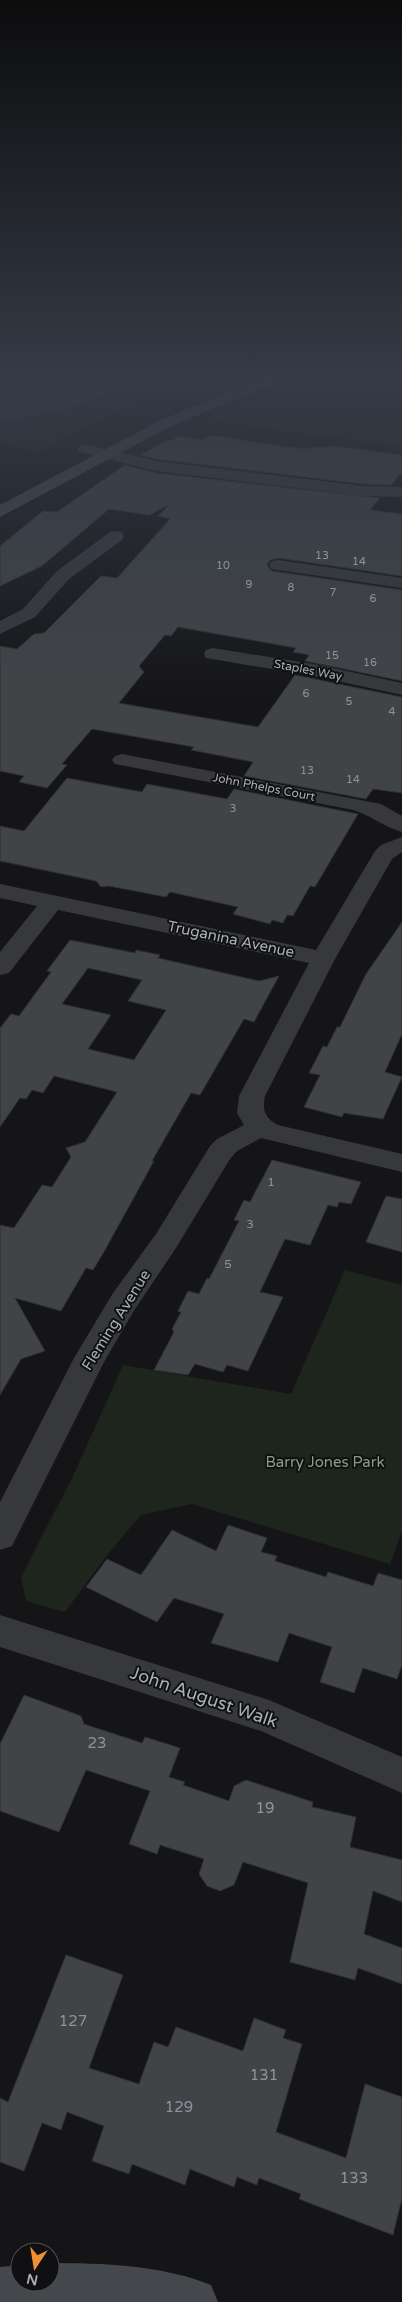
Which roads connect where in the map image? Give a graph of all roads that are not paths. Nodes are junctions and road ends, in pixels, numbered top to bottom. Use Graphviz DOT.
graph roads {
  1 [pos="43,485"];
  2 [pos="317,485"];
  3 [pos="363,491"];
  4 [pos="402,492"];
  5 [pos="402,500"];
  6 [pos="0,512"];
  7 [pos="116,536"];
  8 [pos="278,565"];
  9 [pos="402,584"];
  10 [pos="0,628"];
  11 [pos="213,654"];
  12 [pos="402,689"];
  13 [pos="122,760"];
  14 [pos="402,824"];
  15 [pos="402,844"];
  16 [pos="0,891"];
  17 [pos="52,902"];
  18 [pos="323,959"];
  19 [pos="0,968"];
  20 [pos="261,1127"];
  21 [pos="402,1164"];
  22 [pos="0,1536"];
  23 [pos="0,1631"];
  24 [pos="402,1775"];
  25 [pos="0,2292"];
  26 [pos="194,2302"];
  1 -- 6 [label="street"];
  2 -- 3 [label="street"];
  3 -- 4 [label="street"];
  3 -- 5 [label="street"];
  7 -- 10 [label="street"];
  8 -- 9 [label="street"];
  11 -- 12 [label="street, Staples Way"];
  13 -- 14 [label="street, John Phelps Court"];
  15 -- 18 [label="street"];
  16 -- 17 [label="street, Truganina Avenue"];
  17 -- 18 [label="street, Truganina Avenue"];
  17 -- 19 [label="street"];
  18 -- 20 [label="street"];
  20 -- 21 [label="street"];
  20 -- 22 [label="street, Fleming Avenue"];
  23 -- 24 [label="street, John August Walk"];
  25 -- 26 [label="street"];
}
